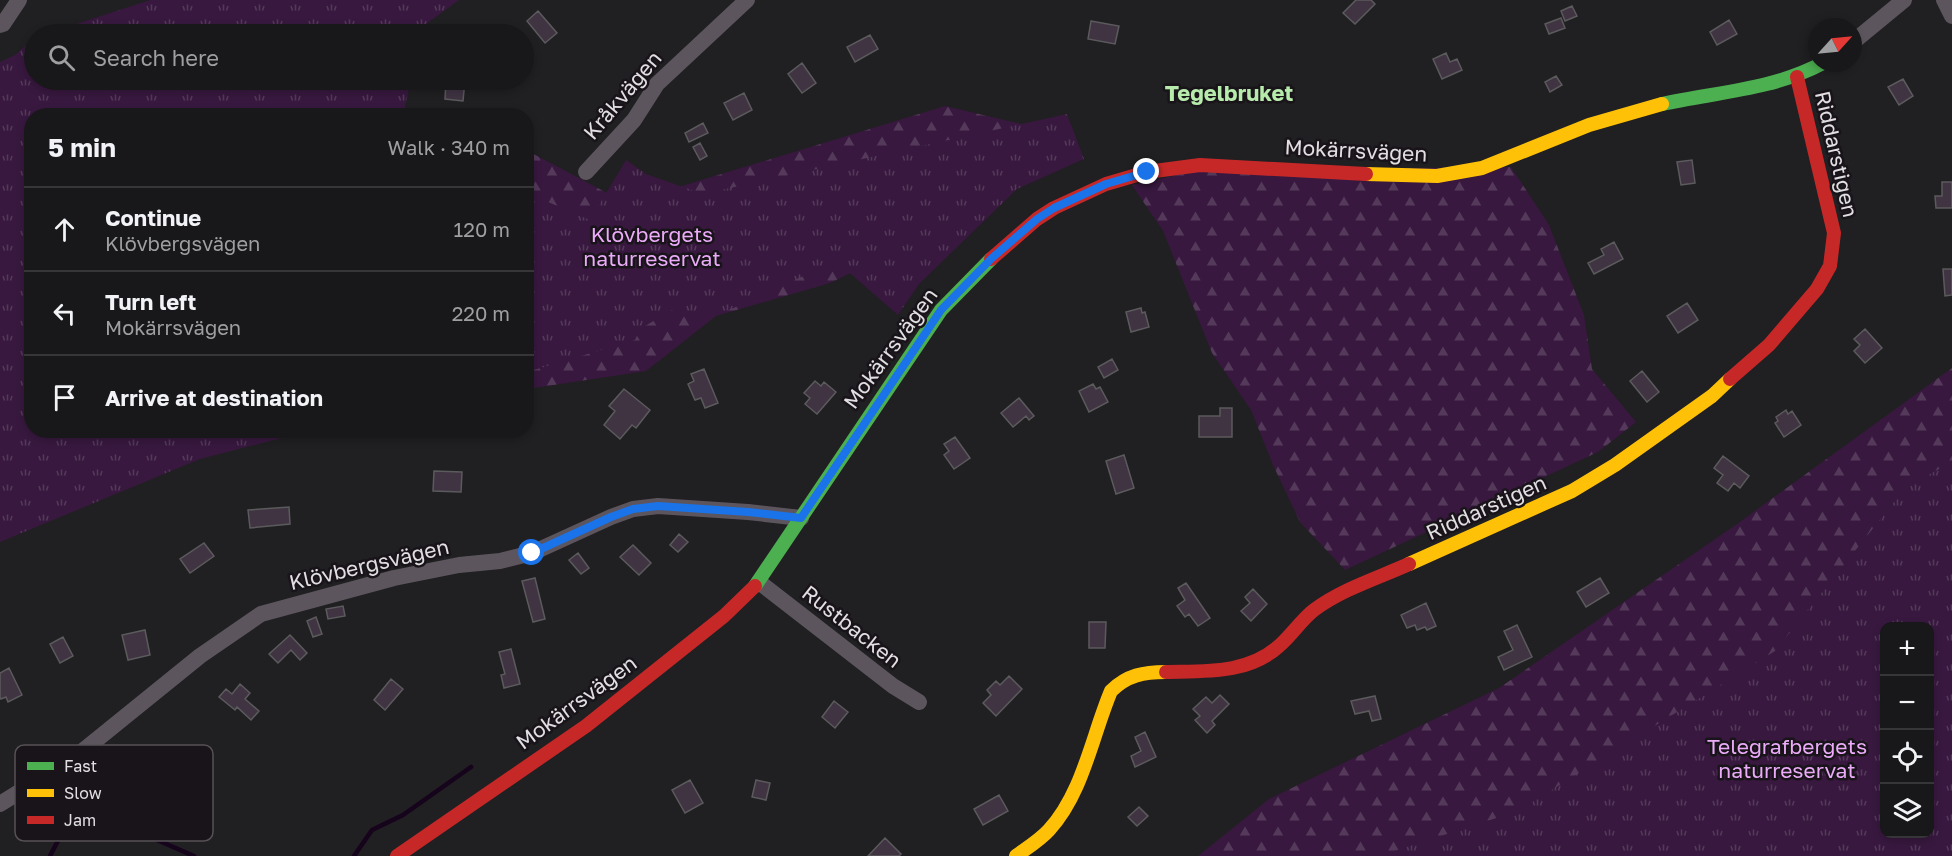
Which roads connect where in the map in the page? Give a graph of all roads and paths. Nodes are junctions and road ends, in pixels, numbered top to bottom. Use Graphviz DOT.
graph roads {
  1 [pos="20,0"];
  2 [pos="747,0"];
  3 [pos="1904,0"];
  4 [pos="1944,0"];
  5 [pos="1952,16"];
  6 [pos="0,25"];
  7 [pos="1862,35"];
  8 [pos="1808,71"];
  9 [pos="1797,77"];
  10 [pos="586,171"];
  11 [pos="801,518"];
  12 [pos="759,582"];
  13 [pos="919,702"];
  14 [pos="90,745"];
  15 [pos="15,795"];
  16 [pos="0,804"];
  17 [pos="398,856"];
  18 [pos="1016,856"];
  1 -- 6 [label="street"];
  2 -- 10 [label="street, Kråkvägen"];
  3 -- 7 [label="street"];
  4 -- 5 [label="street"];
  8 -- 9 [label="street, Mokärrsvägen"];
  9 -- 11 [label="street, Mokärrsvägen"];
  9 -- 18 [label="street, Riddarstigen"];
  11 -- 12 [label="street, Mokärrsvägen"];
  11 -- 14 [label="street, Klövbergsvägen"];
  12 -- 13 [label="street, Rustbacken"];
  12 -- 17 [label="street, Mokärrsvägen"];
  15 -- 16 [label="street, Klövbergsvägen"];
}
